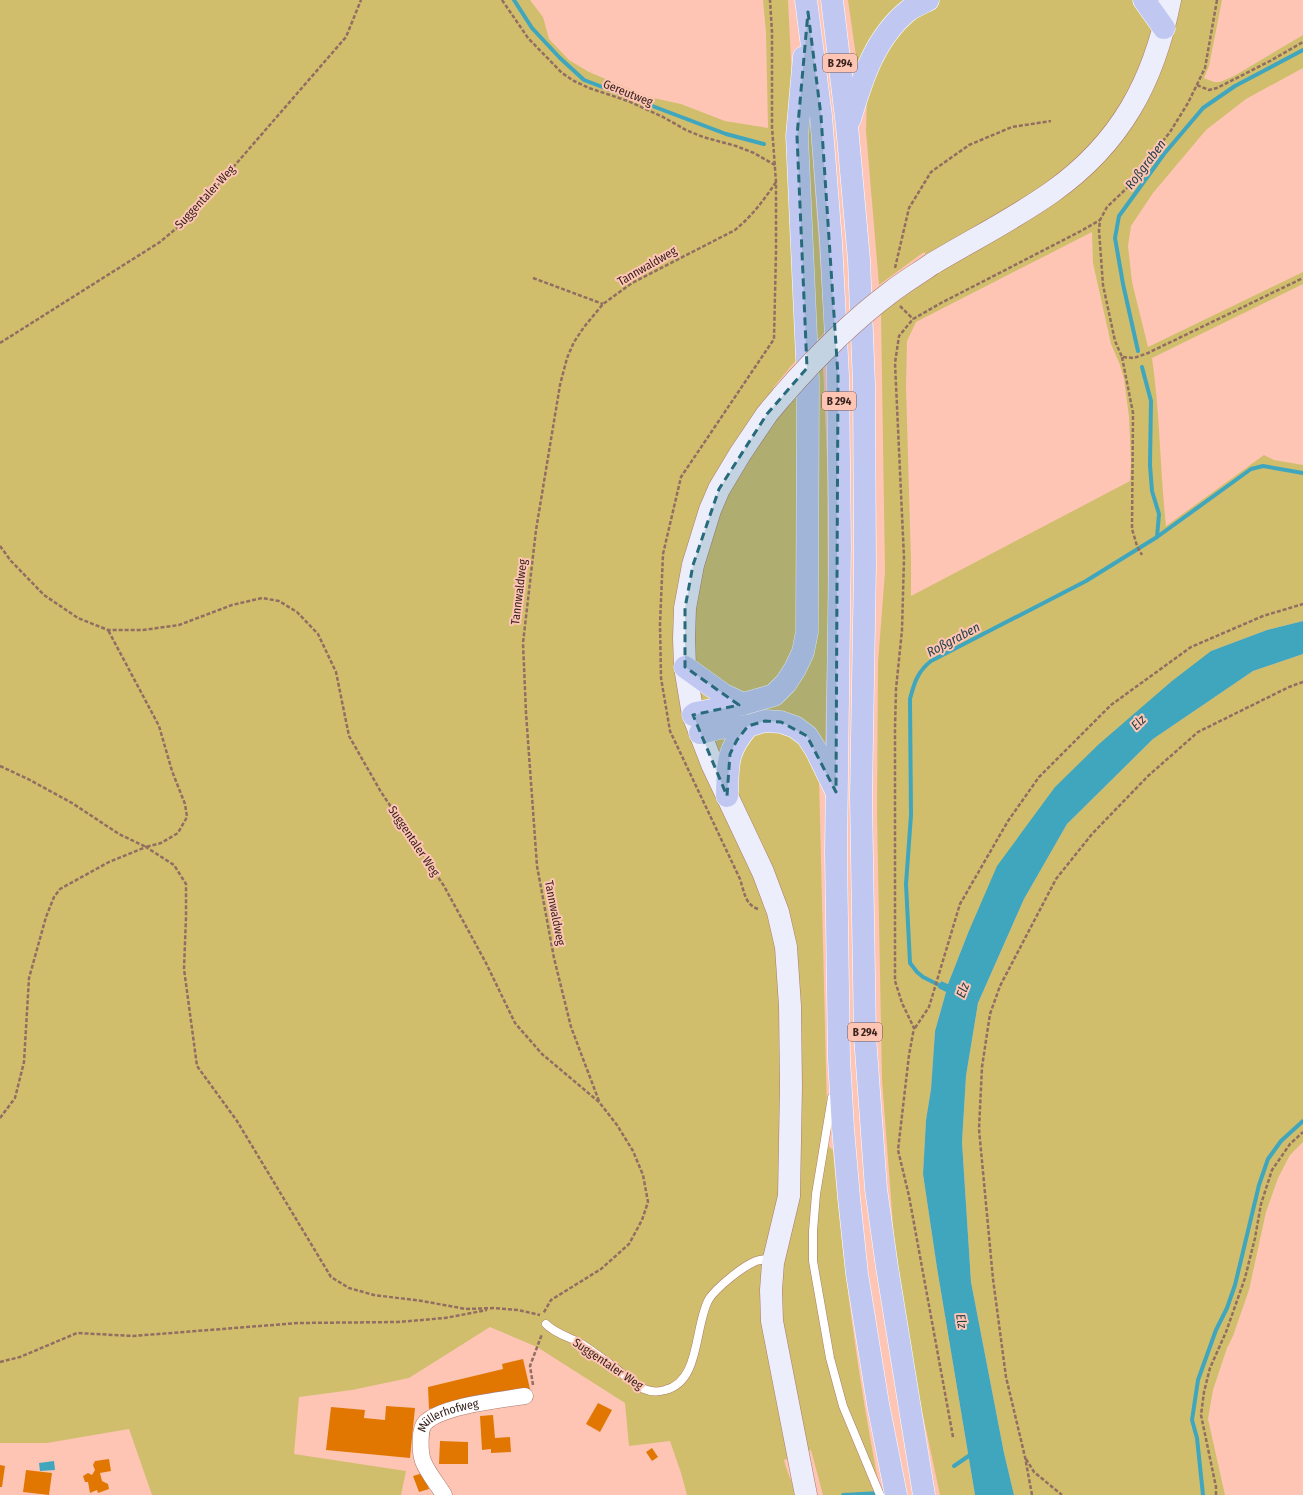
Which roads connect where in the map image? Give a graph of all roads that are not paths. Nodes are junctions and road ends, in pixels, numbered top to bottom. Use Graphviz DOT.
graph roads {
  1 [pos="832,0"];
  2 [pos="928,0"];
  3 [pos="1144,0"];
  4 [pos="1170,0"];
  5 [pos="807,6"];
  6 [pos="1164,28"];
  7 [pos="847,126"];
  8 [pos="685,667"];
  9 [pos="743,704"];
  10 [pos="696,724"];
  11 [pos="748,726"];
  12 [pos="836,792"];
  13 [pos="727,796"];
  14 [pos="839,1059"];
  15 [pos="766,1259"];
  16 [pos="546,1324"];
  17 [pos="525,1396"];
  18 [pos="805,1489"];
  19 [pos="444,1495"];
  20 [pos="880,1495"];
  21 [pos="896,1495"];
  22 [pos="924,1495"];
  1 -- 7 [label="highway, B 294"];
  2 -- 7 [label="highway"];
  3 -- 6 [label="highway"];
  4 -- 6 [label="street"];
  5 -- 9 [label="highway"];
  5 -- 12 [label="highway, B 294"];
  6 -- 8 [label="street, bridge"];
  7 -- 22 [label="highway, B 294"];
  8 -- 9 [label="highway"];
  8 -- 10 [label="street"];
  9 -- 10 [label="highway"];
  10 -- 11 [label="highway, B 294"];
  10 -- 13 [label="street"];
  11 -- 12 [label="highway, B 294"];
  11 -- 13 [label="highway"];
  12 -- 14 [label="highway, B 294"];
  13 -- 18 [label="street"];
  14 -- 20 [label="lane"];
  14 -- 21 [label="highway, B 294"];
  15 -- 16 [label="lane, Suggentaler Weg"];
  17 -- 19 [label="street, Müllerhofweg"];
}
